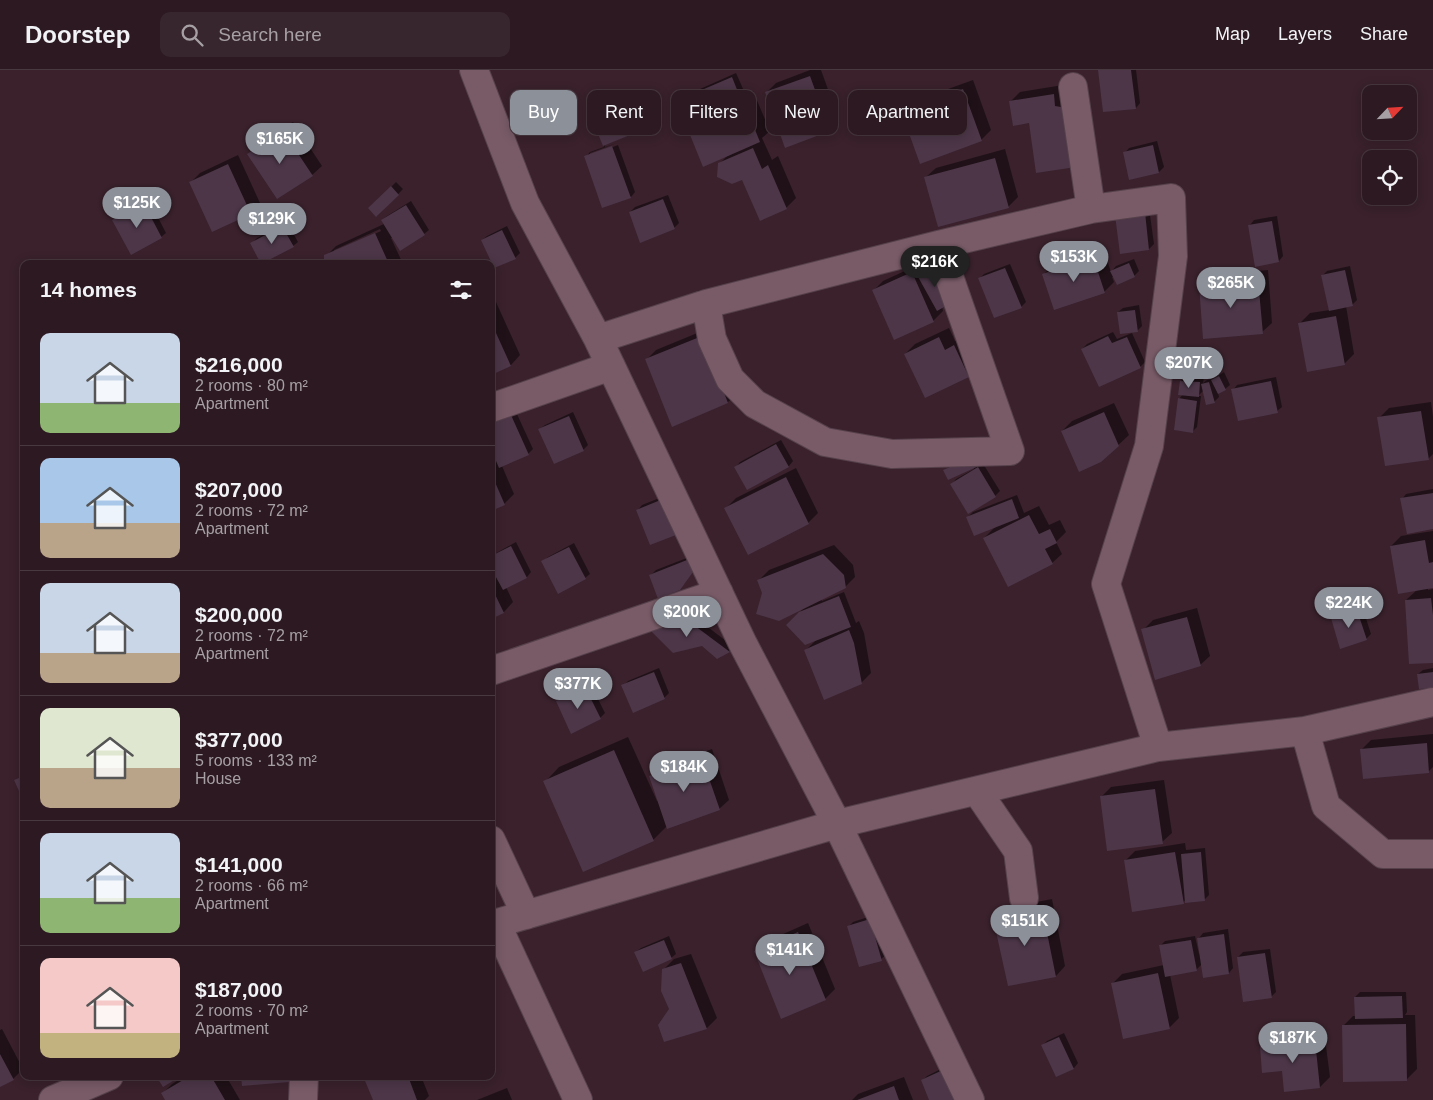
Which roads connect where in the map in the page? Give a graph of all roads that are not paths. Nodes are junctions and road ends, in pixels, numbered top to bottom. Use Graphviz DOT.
graph roads {
  1 [pos="474,70"];
  2 [pos="1073,87"];
  3 [pos="1091,209"];
  4 [pos="938,245"];
  5 [pos="706,304"];
  6 [pos="598,339"];
  7 [pos="611,366"];
  8 [pos="495,407"];
  9 [pos="719,594"];
  10 [pos="495,671"];
  11 [pos="1433,702"];
  12 [pos="1306,731"];
  13 [pos="1158,747"];
  14 [pos="977,791"];
  15 [pos="837,824"];
  16 [pos="495,849"];
  17 [pos="1433,854"];
  18 [pos="1024,898"];
  19 [pos="526,915"];
  20 [pos="495,924"];
  21 [pos="495,926"];
  22 [pos="100,1080"];
  23 [pos="304,1080"];
  24 [pos="53,1100"];
  25 [pos="303,1100"];
  26 [pos="578,1100"];
  27 [pos="970,1100"];
  1 -- 6 [label="street"];
  2 -- 3 [label="street"];
  3 -- 4 [label="street"];
  3 -- 13 [label="street"];
  4 -- 5 [label="street"];
  4 -- 5 [label="street"];
  5 -- 6 [label="street"];
  6 -- 7 [label="street"];
  7 -- 8 [label="street"];
  7 -- 9 [label="street"];
  9 -- 10 [label="street"];
  9 -- 15 [label="street"];
  11 -- 12 [label="street"];
  12 -- 13 [label="street"];
  12 -- 17 [label="street"];
  13 -- 14 [label="street"];
  14 -- 15 [label="street"];
  14 -- 18 [label="street"];
  15 -- 19 [label="street"];
  15 -- 27 [label="street"];
  16 -- 19 [label="street"];
  19 -- 20 [label="street"];
  21 -- 26 [label="street"];
  22 -- 24 [label="street"];
  23 -- 25 [label="street"];
}
